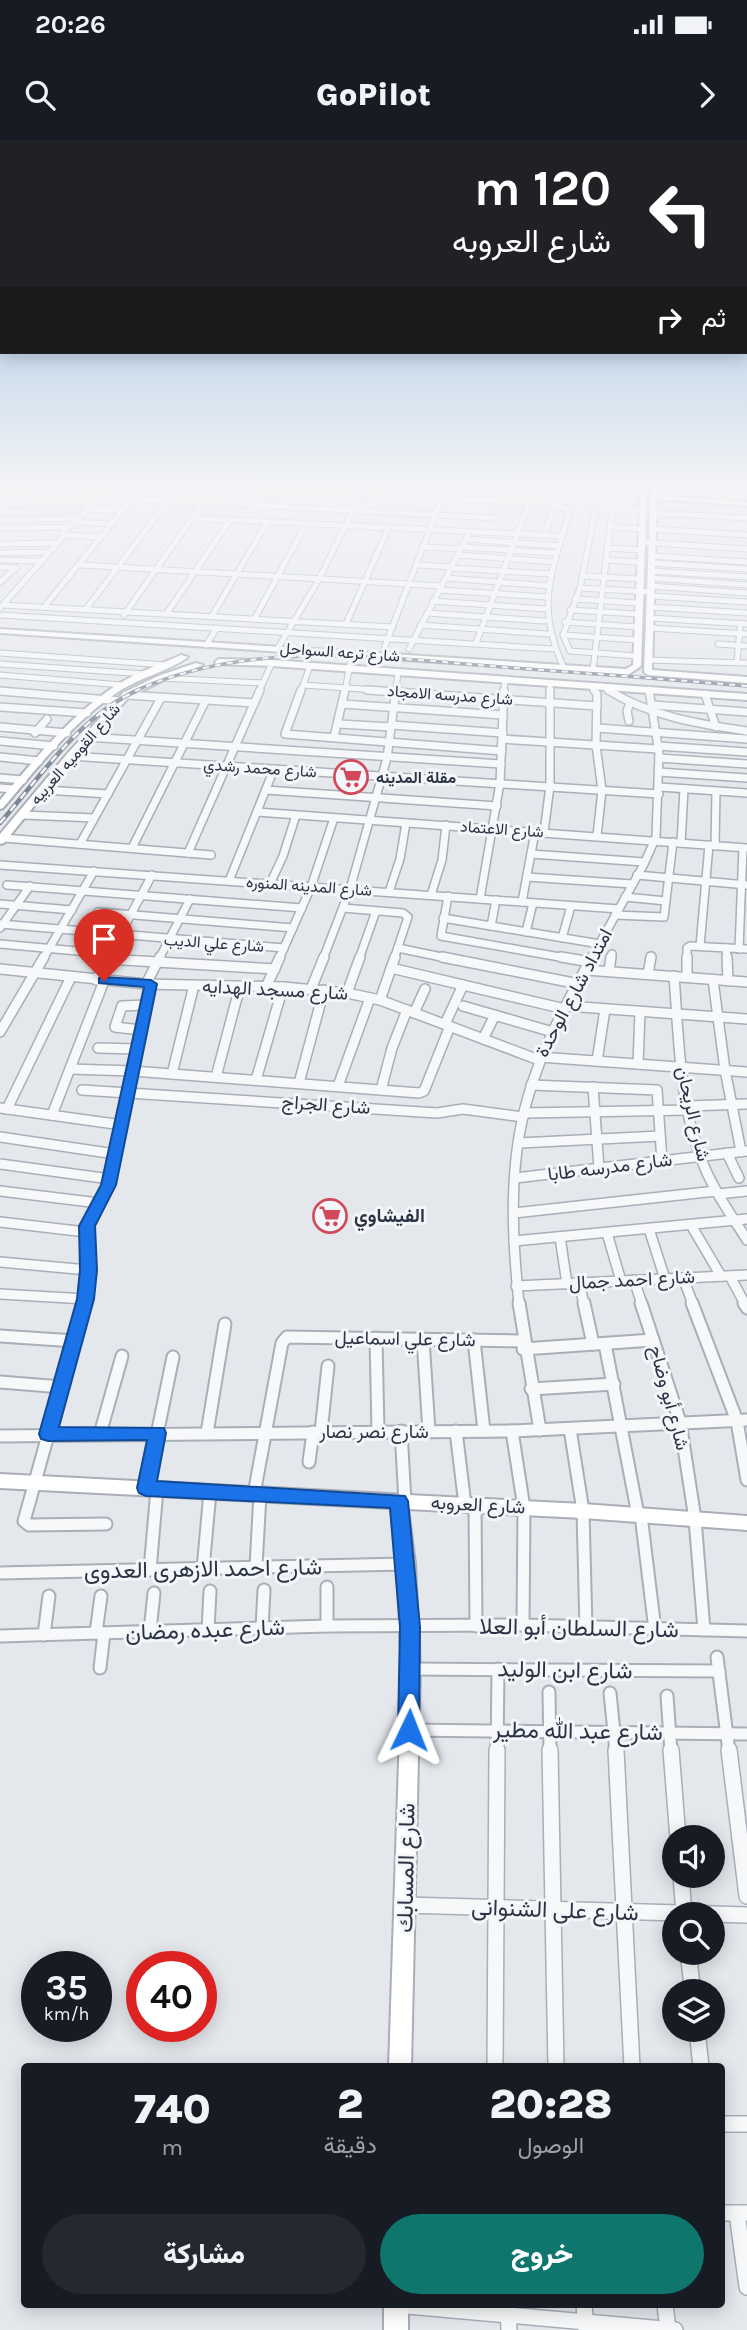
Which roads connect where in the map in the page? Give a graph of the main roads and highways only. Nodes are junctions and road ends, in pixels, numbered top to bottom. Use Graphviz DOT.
graph roads {
  1 [pos="639,586"];
  2 [pos="651,586"];
  3 [pos="0,631"];
  4 [pos="34,636"];
  5 [pos="0,638"];
  6 [pos="210,646"];
  7 [pos="184,656"];
  8 [pos="219,662"];
  9 [pos="199,666"];
  10 [pos="747,680"];
  11 [pos="747,697"];
  12 [pos="1,803"];
  13 [pos="2,840"];
  14 [pos="0,1481"];
  15 [pos="402,1501"];
  16 [pos="747,1523"];
  17 [pos="400,2063"];
  18 [pos="396,2308"];
  19 [pos="396,2330"];
  1 -- 6 [label="main road, شارع ترعه السواحل"];
  2 -- 10 [label="main road"];
  3 -- 4 [label="main road, شارع ترعه السواحل"];
  4 -- 5 [label="main road, شارع ترعه السواحل"];
  4 -- 6 [label="main road, شارع ترعه السواحل"];
  4 -- 7 [label="main road, شارع ترعه السواحل"];
  6 -- 7 [label="main road"];
  6 -- 8 [label="main road"];
  7 -- 9 [label="main road"];
  7 -- 12 [label="main road, شارع القوميه العربيه"];
  8 -- 9 [label="main road, شارع ترعه السواحل"];
  8 -- 11 [label="main road, شارع ترعه السواحل"];
  9 -- 13 [label="main road, شارع القوميه العربيه"];
  14 -- 15 [label="main road, شارع العروبه"];
  15 -- 16 [label="main road, شارع العروبه"];
  15 -- 17 [label="main road, شارع المسابك"];
  18 -- 19 [label="main road"];
}
